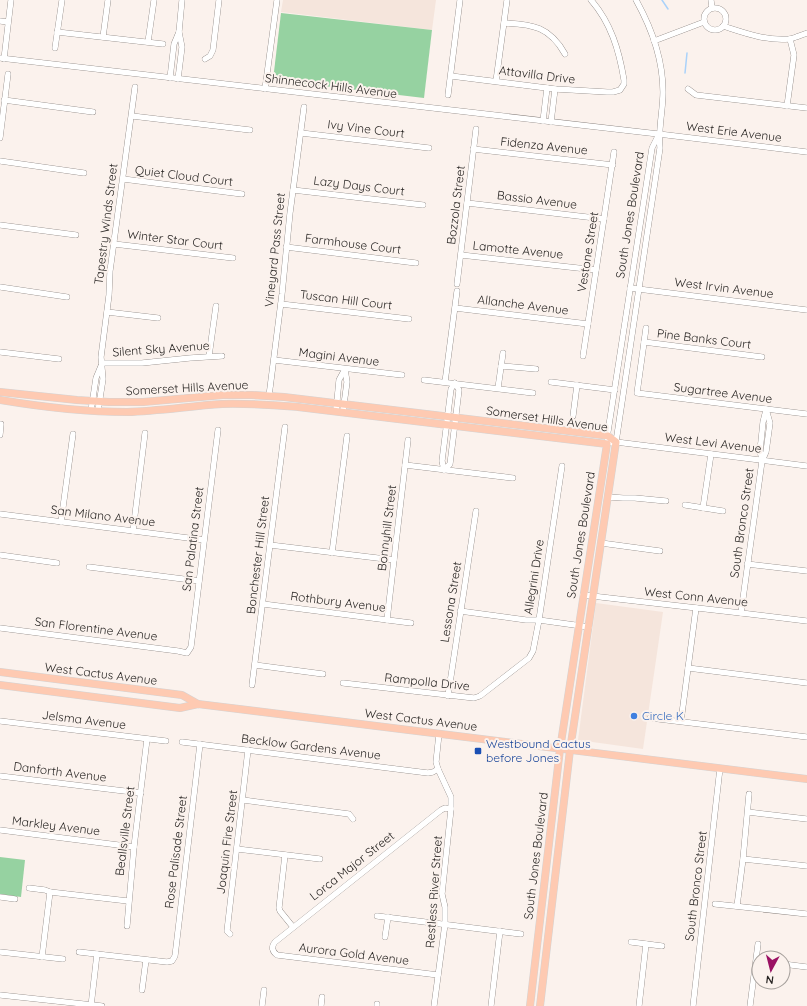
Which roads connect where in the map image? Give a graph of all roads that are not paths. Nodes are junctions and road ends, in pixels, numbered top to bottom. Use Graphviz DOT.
graph roads {
  1 [pos="11,0"];
  2 [pos="62,0"];
  3 [pos="108,0"];
  4 [pos="154,0"];
  5 [pos="182,0"];
  6 [pos="219,0"];
  7 [pos="277,0"];
  8 [pos="460,0"];
  9 [pos="507,0"];
  10 [pos="591,0"];
  11 [pos="636,0"];
  12 [pos="711,0"];
  13 [pos="712,8"];
  14 [pos="0,21"];
  15 [pos="8,22"];
  16 [pos="704,22"];
  17 [pos="504,23"];
  18 [pos="723,26"];
  19 [pos="57,32"];
  20 [pos="179,32"];
  21 [pos="807,33"];
  22 [pos="103,37"];
  23 [pos="790,38"];
  24 [pos="654,41"];
  25 [pos="148,42"];
  26 [pos="163,44"];
  27 [pos="55,48"];
  28 [pos="565,54"];
  29 [pos="2,58"];
  30 [pos="205,59"];
  31 [pos="8,74"];
  32 [pos="451,76"];
  33 [pos="170,78"];
  34 [pos="178,79"];
  35 [pos="496,81"];
  36 [pos="136,87"];
  37 [pos="546,88"];
  38 [pos="265,89"];
  39 [pos="555,89"];
  40 [pos="688,89"];
  41 [pos="448,94"];
  42 [pos="4,100"];
  43 [pos="788,106"];
  44 [pos="304,107"];
  45 [pos="807,108"];
  46 [pos="93,112"];
  47 [pos="132,116"];
  48 [pos="543,121"];
  49 [pos="551,122"];
  50 [pos="476,129"];
  51 [pos="250,130"];
  52 [pos="301,133"];
  53 [pos="659,134"];
  54 [pos="0,138"];
  55 [pos="429,148"];
  56 [pos="473,149"];
  57 [pos="614,152"];
  58 [pos="807,152"];
  59 [pos="0,161"];
  60 [pos="613,165"];
  61 [pos="84,173"];
  62 [pos="123,179"];
  63 [pos="293,190"];
  64 [pos="242,194"];
  65 [pos="467,202"];
  66 [pos="422,205"];
  67 [pos="604,219"];
  68 [pos="0,225"];
  69 [pos="76,235"];
  70 [pos="114,244"];
  71 [pos="286,247"];
  72 [pos="461,255"];
  73 [pos="233,258"];
  74 [pos="416,263"];
  75 [pos="596,270"];
  76 [pos="457,284"];
  77 [pos="0,287"];
  78 [pos="630,288"];
  79 [pos="639,289"];
  80 [pos="457,290"];
  81 [pos="67,297"];
  82 [pos="281,304"];
  83 [pos="216,306"];
  84 [pos="454,308"];
  85 [pos="807,310"];
  86 [pos="107,312"];
  87 [pos="158,318"];
  88 [pos="409,319"];
  89 [pos="588,324"];
  90 [pos="646,328"];
  91 [pos="644,342"];
  92 [pos="0,352"];
  93 [pos="503,353"];
  94 [pos="209,356"];
  95 [pos="222,356"];
  96 [pos="583,356"];
  97 [pos="762,357"];
  98 [pos="59,360"];
  99 [pos="274,360"];
  100 [pos="102,364"];
  101 [pos="501,366"];
  102 [pos="345,368"];
  103 [pos="536,369"];
  104 [pos="402,375"];
  105 [pos="424,380"];
  106 [pos="445,382"];
  107 [pos="552,382"];
  108 [pos="454,383"];
  109 [pos="577,385"];
  110 [pos="498,388"];
  111 [pos="615,390"];
  112 [pos="0,392"];
  113 [pos="533,393"];
  114 [pos="269,396"];
  115 [pos="0,400"];
  116 [pos="96,402"];
  117 [pos="337,403"];
  118 [pos="344,404"];
  119 [pos="766,409"];
  120 [pos="94,411"];
  121 [pos="336,411"];
  122 [pos="343,412"];
  123 [pos="807,414"];
  124 [pos="573,416"];
  125 [pos="452,417"];
  126 [pos="1,424"];
  127 [pos="451,425"];
  128 [pos="285,428"];
  129 [pos="218,430"];
  130 [pos="145,433"];
  131 [pos="72,434"];
  132 [pos="0,435"];
  133 [pos="347,436"];
  134 [pos="408,440"];
  135 [pos="607,440"];
  136 [pos="616,442"];
  137 [pos="711,454"];
  138 [pos="762,461"];
  139 [pos="405,465"];
  140 [pos="562,466"];
  141 [pos="807,466"];
  142 [pos="444,470"];
  143 [pos="513,478"];
  144 [pos="608,497"];
  145 [pos="666,501"];
  146 [pos="685,505"];
  147 [pos="703,508"];
  148 [pos="476,511"];
  149 [pos="723,511"];
  150 [pos="0,514"];
  151 [pos="61,522"];
  152 [pos="133,530"];
  153 [pos="204,540"];
  154 [pos="601,543"];
  155 [pos="270,545"];
  156 [pos="660,551"];
  157 [pos="332,553"];
  158 [pos="0,555"];
  159 [pos="394,560"];
  160 [pos="57,563"];
  161 [pos="747,564"];
  162 [pos="89,567"];
  163 [pos="807,571"];
  164 [pos="199,581"];
  165 [pos="583,595"];
  166 [pos="593,596"];
  167 [pos="263,604"];
  168 [pos="696,608"];
  169 [pos="460,611"];
  170 [pos="741,613"];
  171 [pos="387,620"];
  172 [pos="539,620"];
  173 [pos="807,621"];
  174 [pos="411,623"];
  175 [pos="579,626"];
  176 [pos="588,627"];
  177 [pos="0,628"];
  178 [pos="189,652"];
  179 [pos="255,665"];
  180 [pos="688,668"];
  181 [pos="0,672"];
  182 [pos="323,674"];
  183 [pos="503,679"];
  184 [pos="807,682"];
  185 [pos="343,683"];
  186 [pos="0,685"];
  187 [pos="252,685"];
  188 [pos="448,696"];
  189 [pos="198,704"];
  190 [pos="650,718"];
  191 [pos="0,721"];
  192 [pos="681,721"];
  193 [pos="439,734"];
  194 [pos="807,737"];
  195 [pos="147,739"];
  196 [pos="166,741"];
  197 [pos="182,742"];
  198 [pos="200,744"];
  199 [pos="560,749"];
  200 [pos="248,750"];
  201 [pos="570,750"];
  202 [pos="720,768"];
  203 [pos="438,769"];
  204 [pos="0,776"];
  205 [pos="807,780"];
  206 [pos="141,793"];
  207 [pos="749,794"];
  208 [pos="243,800"];
  209 [pos="451,809"];
  210 [pos="748,812"];
  211 [pos="353,819"];
  212 [pos="807,819"];
  213 [pos="0,830"];
  214 [pos="134,847"];
  215 [pos="237,848"];
  216 [pos="284,855"];
  217 [pos="320,859"];
  218 [pos="743,859"];
  219 [pos="807,866"];
  220 [pos="29,888"];
  221 [pos="50,892"];
  222 [pos="0,897"];
  223 [pos="15,899"];
  224 [pos="128,901"];
  225 [pos="715,904"];
  226 [pos="737,906"];
  227 [pos="807,914"];
  228 [pos="377,916"];
  229 [pos="388,917"];
  230 [pos="445,924"];
  231 [pos="127,926"];
  232 [pos="293,927"];
  233 [pos="500,931"];
  234 [pos="230,934"];
  235 [pos="521,934"];
  236 [pos="385,937"];
  237 [pos="631,942"];
  238 [pos="646,944"];
  239 [pos="758,944"];
  240 [pos="662,946"];
  241 [pos="272,947"];
  242 [pos="758,950"];
  243 [pos="0,952"];
  244 [pos="80,952"];
  245 [pos="97,954"];
  246 [pos="42,957"];
  247 [pos="63,959"];
  248 [pos="146,960"];
  249 [pos="791,965"];
  250 [pos="807,966"];
  251 [pos="438,975"];
  252 [pos="142,990"];
  253 [pos="264,990"];
  254 [pos="752,990"];
  255 [pos="0,995"];
  256 [pos="322,997"];
  257 [pos="91,1005"];
  258 [pos="102,1006"];
  259 [pos="262,1006"];
  260 [pos="320,1006"];
  261 [pos="434,1006"];
  262 [pos="491,1006"];
  263 [pos="530,1006"];
  264 [pos="540,1006"];
  265 [pos="639,1006"];
  266 [pos="693,1006"];
  267 [pos="750,1006"];
  1 -- 15 [label="street"];
  2 -- 19 [label="street"];
  3 -- 22 [label="street"];
  4 -- 25 [label="street"];
  5 -- 20 [label="street"];
  6 -- 30 [label="street"];
  7 -- 38 [label="street"];
  8 -- 32 [label="street"];
  9 -- 17 [label="street"];
  10 -- 39 [label="street, Attavilla Drive"];
  11 -- 24 [label="street"];
  12 -- 13 [label="street"];
  13 -- 16 [label="street"];
  13 -- 18 [label="street"];
  14 -- 15 [label="street"];
  15 -- 29 [label="street"];
  16 -- 18 [label="street"];
  16 -- 24 [label="street"];
  17 -- 28 [label="street"];
  17 -- 35 [label="street"];
  18 -- 23 [label="street"];
  19 -- 22 [label="street"];
  19 -- 27 [label="street"];
  20 -- 33 [label="street"];
  20 -- 34 [label="street"];
  21 -- 23 [label="street"];
  22 -- 25 [label="street"];
  23 -- 43 [label="street"];
  24 -- 53 [label="street"];
  25 -- 26 [label="street"];
  29 -- 33 [label="street, Shinnecock Hills Avenue"];
  31 -- 42 [label="street"];
  32 -- 35 [label="street, Attavilla Drive"];
  32 -- 41 [label="street"];
  33 -- 34 [label="street, Shinnecock Hills Avenue"];
  34 -- 38 [label="street, Shinnecock Hills Avenue"];
  35 -- 37 [label="street, Attavilla Drive"];
  36 -- 47 [label="street, Tapestry Winds Street"];
  37 -- 39 [label="street, Attavilla Drive"];
  37 -- 48 [label="street"];
  38 -- 48 [label="street, Shinnecock Hills Avenue"];
  39 -- 49 [label="street"];
  40 -- 43 [label="street"];
  42 -- 46 [label="street"];
  42 -- 54 [label="street"];
  43 -- 45 [label="street"];
  44 -- 52 [label="street, Vineyard Pass Street"];
  47 -- 51 [label="street"];
  47 -- 62 [label="street, Tapestry Winds Street"];
  48 -- 49 [label="street, Shinnecock Hills Avenue"];
  49 -- 53 [label="street, Shinnecock Hills Avenue"];
  50 -- 56 [label="street, Bozzola Street"];
  52 -- 55 [label="street, Ivy Vine Court"];
  52 -- 63 [label="street, Vineyard Pass Street"];
  53 -- 58 [label="street, West Erie Avenue"];
  53 -- 78 [label="street, South Jones Boulevard"];
  53 -- 79 [label="street, South Jones Boulevard"];
  56 -- 60 [label="street, Fidenza Avenue"];
  56 -- 65 [label="street, Bozzola Street"];
  57 -- 60 [label="street, Vestone Street"];
  59 -- 61 [label="street"];
  60 -- 67 [label="street, Vestone Street"];
  62 -- 64 [label="street, Quiet Cloud Court"];
  62 -- 70 [label="street, Tapestry Winds Street"];
  63 -- 66 [label="street, Lazy Days Court"];
  63 -- 71 [label="street, Vineyard Pass Street"];
  65 -- 67 [label="street, Bassio Avenue"];
  65 -- 72 [label="street, Bozzola Street"];
  67 -- 75 [label="street, Vestone Street"];
  68 -- 69 [label="street"];
  70 -- 73 [label="street, Winter Star Court"];
  70 -- 86 [label="street, Tapestry Winds Street"];
  71 -- 74 [label="street, Farmhouse Court"];
  71 -- 82 [label="street, Vineyard Pass Street"];
  72 -- 75 [label="street, Lamotte Avenue"];
  72 -- 76 [label="street, Bozzola Street"];
  75 -- 89 [label="street, Vestone Street"];
  77 -- 81 [label="street"];
  78 -- 79 [label="street, West Irvin Avenue"];
  78 -- 111 [label="street, South Jones Boulevard"];
  79 -- 85 [label="street, West Irvin Avenue"];
  79 -- 136 [label="street, South Jones Boulevard"];
  80 -- 84 [label="street"];
  82 -- 88 [label="street, Tuscan Hill Court"];
  82 -- 99 [label="street, Vineyard Pass Street"];
  83 -- 94 [label="street"];
  84 -- 89 [label="street, Allanche Avenue"];
  84 -- 106 [label="street"];
  86 -- 87 [label="street"];
  86 -- 100 [label="street, Tapestry Winds Street"];
  89 -- 96 [label="street, Vestone Street"];
  90 -- 91 [label="street"];
  91 -- 97 [label="street, Pine Banks Court"];
  91 -- 119 [label="street, Sugartree Avenue"];
  92 -- 98 [label="street"];
  93 -- 101 [label="street"];
  94 -- 95 [label="street, Silent Sky Avenue"];
  94 -- 100 [label="street, Silent Sky Avenue"];
  99 -- 102 [label="street, Magini Avenue"];
  99 -- 114 [label="street, Vineyard Pass Street"];
  100 -- 116 [label="street, Tapestry Winds Street"];
  101 -- 103 [label="street"];
  101 -- 110 [label="street"];
  102 -- 104 [label="street, Magini Avenue"];
  102 -- 117 [label="street"];
  102 -- 118 [label="street"];
  105 -- 106 [label="street"];
  106 -- 108 [label="street"];
  107 -- 109 [label="street"];
  108 -- 110 [label="street"];
  108 -- 125 [label="street"];
  109 -- 111 [label="street"];
  109 -- 124 [label="street"];
  110 -- 113 [label="street"];
  111 -- 135 [label="street, South Jones Boulevard"];
  112 -- 116 [label="main road, Somerset Hills Avenue"];
  114 -- 116 [label="main road, Somerset Hills Avenue"];
  114 -- 117 [label="main road, Somerset Hills Avenue"];
  115 -- 120 [label="main road, Somerset Hills Avenue"];
  116 -- 120 [label="street, Tapestry Winds Street"];
  117 -- 118 [label="main road, Somerset Hills Avenue"];
  117 -- 121 [label="street"];
  118 -- 122 [label="street"];
  118 -- 125 [label="main road, Somerset Hills Avenue"];
  119 -- 123 [label="street, Sugartree Avenue"];
  119 -- 138 [label="street, South Bronco Street"];
  120 -- 121 [label="main road, Somerset Hills Avenue"];
  121 -- 122 [label="main road, Somerset Hills Avenue"];
  122 -- 127 [label="main road, Somerset Hills Avenue"];
  125 -- 127 [label="street"];
  125 -- 135 [label="main road, Somerset Hills Avenue"];
  126 -- 132 [label="street"];
  127 -- 135 [label="main road, Somerset Hills Avenue"];
  127 -- 142 [label="street"];
  128 -- 155 [label="street, Bonchester Hill Street"];
  129 -- 153 [label="street, San Palatina Street"];
  130 -- 152 [label="street"];
  131 -- 151 [label="street"];
  133 -- 157 [label="street"];
  134 -- 139 [label="street, Bonnyhill Street"];
  135 -- 136 [label="main road, Somerset Hills Avenue"];
  135 -- 165 [label="main road, South Jones Boulevard"];
  136 -- 137 [label="street, West Levi Avenue"];
  136 -- 144 [label="main road, South Jones Boulevard"];
  137 -- 138 [label="street, West Levi Avenue"];
  137 -- 147 [label="street"];
  138 -- 141 [label="street, West Levi Avenue"];
  138 -- 161 [label="street, South Bronco Street"];
  139 -- 142 [label="street"];
  139 -- 159 [label="street, Bonnyhill Street"];
  140 -- 172 [label="street, Allegrini Drive"];
  142 -- 143 [label="street"];
  144 -- 145 [label="street"];
  144 -- 154 [label="main road, South Jones Boulevard"];
  146 -- 147 [label="street"];
  147 -- 149 [label="street"];
  148 -- 169 [label="street, Lessona Street"];
  150 -- 151 [label="street, San Milano Avenue"];
  151 -- 152 [label="street, San Milano Avenue"];
  152 -- 153 [label="street, San Milano Avenue"];
  153 -- 164 [label="street, San Palatina Street"];
  154 -- 156 [label="street"];
  154 -- 166 [label="main road, South Jones Boulevard"];
  155 -- 157 [label="street"];
  155 -- 167 [label="street, Bonchester Hill Street"];
  157 -- 159 [label="street"];
  158 -- 160 [label="street"];
  159 -- 171 [label="street, Bonnyhill Street"];
  161 -- 163 [label="street"];
  161 -- 170 [label="street, South Bronco Street"];
  162 -- 164 [label="street"];
  164 -- 178 [label="street, San Palatina Street"];
  165 -- 166 [label="street, West Conn Avenue"];
  165 -- 175 [label="main road, South Jones Boulevard"];
  166 -- 168 [label="street, West Conn Avenue"];
  166 -- 176 [label="main road, South Jones Boulevard"];
  167 -- 171 [label="street, Rothbury Avenue"];
  167 -- 179 [label="street, Bonchester Hill Street"];
  168 -- 170 [label="street, West Conn Avenue"];
  168 -- 180 [label="street"];
  169 -- 172 [label="street"];
  169 -- 188 [label="street, Lessona Street"];
  170 -- 173 [label="street, West Conn Avenue"];
  171 -- 174 [label="street, Rothbury Avenue"];
  172 -- 175 [label="street"];
  172 -- 183 [label="street, Allegrini Drive"];
  175 -- 176 [label="street"];
  175 -- 199 [label="main road, South Jones Boulevard"];
  176 -- 201 [label="main road, South Jones Boulevard"];
  177 -- 178 [label="street, San Florentine Avenue"];
  179 -- 182 [label="street"];
  179 -- 187 [label="street, Bonchester Hill Street"];
  180 -- 184 [label="street"];
  180 -- 192 [label="street"];
  181 -- 189 [label="main road, West Cactus Avenue"];
  183 -- 188 [label="street, Rampolla Drive"];
  185 -- 188 [label="street, Rampolla Drive"];
  186 -- 189 [label="main road, West Cactus Avenue"];
  189 -- 193 [label="main road, West Cactus Avenue"];
  190 -- 192 [label="street"];
  191 -- 195 [label="street, Jelsma Avenue"];
  192 -- 194 [label="street"];
  193 -- 199 [label="main road, West Cactus Avenue"];
  193 -- 203 [label="street, Restless River Street"];
  195 -- 196 [label="street, Jelsma Avenue"];
  195 -- 206 [label="street, Beallsville Street"];
  197 -- 198 [label="street, Becklow Gardens Avenue"];
  198 -- 200 [label="street, Becklow Gardens Avenue"];
  198 -- 248 [label="street, Rose Palisade Street"];
  199 -- 201 [label="main road, West Cactus Avenue"];
  199 -- 263 [label="main road, South Jones Boulevard"];
  200 -- 203 [label="street, Becklow Gardens Avenue"];
  200 -- 208 [label="street, Joaquin Fire Street"];
  201 -- 202 [label="main road, West Cactus Avenue"];
  201 -- 264 [label="main road, South Jones Boulevard"];
  202 -- 205 [label="main road, West Cactus Avenue"];
  202 -- 266 [label="street, South Bronco Street"];
  203 -- 209 [label="street, Restless River Street"];
  204 -- 206 [label="street, Danforth Avenue"];
  206 -- 214 [label="street, Beallsville Street"];
  207 -- 210 [label="street"];
  208 -- 211 [label="street"];
  208 -- 215 [label="street, Joaquin Fire Street"];
  209 -- 230 [label="street, Restless River Street"];
  209 -- 232 [label="street, Lorca Major Street"];
  210 -- 212 [label="street"];
  210 -- 218 [label="street"];
  213 -- 214 [label="street, Markley Avenue"];
  214 -- 224 [label="street, Beallsville Street"];
  215 -- 216 [label="street"];
  215 -- 234 [label="street, Joaquin Fire Street"];
  216 -- 217 [label="street"];
  216 -- 232 [label="street"];
  218 -- 219 [label="street"];
  218 -- 226 [label="street"];
  220 -- 221 [label="street"];
  221 -- 224 [label="street"];
  221 -- 246 [label="street"];
  222 -- 223 [label="street"];
  224 -- 231 [label="street, Beallsville Street"];
  225 -- 226 [label="street"];
  226 -- 227 [label="street"];
  228 -- 229 [label="street"];
  229 -- 230 [label="street"];
  229 -- 236 [label="street"];
  230 -- 233 [label="street"];
  230 -- 251 [label="street, Restless River Street"];
  232 -- 241 [label="street, Lorca Major Street"];
  233 -- 235 [label="street"];
  233 -- 262 [label="street"];
  237 -- 238 [label="street"];
  238 -- 240 [label="street"];
  238 -- 265 [label="street"];
  239 -- 242 [label="street"];
  241 -- 251 [label="street, Aurora Gold Avenue"];
  243 -- 246 [label="street"];
  244 -- 245 [label="street"];
  245 -- 248 [label="street"];
  245 -- 257 [label="street"];
  246 -- 247 [label="street"];
  248 -- 252 [label="street"];
  249 -- 250 [label="street"];
  251 -- 261 [label="street, Restless River Street"];
  253 -- 259 [label="street"];
  254 -- 267 [label="street"];
  255 -- 257 [label="street"];
  256 -- 260 [label="street"];
  257 -- 258 [label="street"];
}
